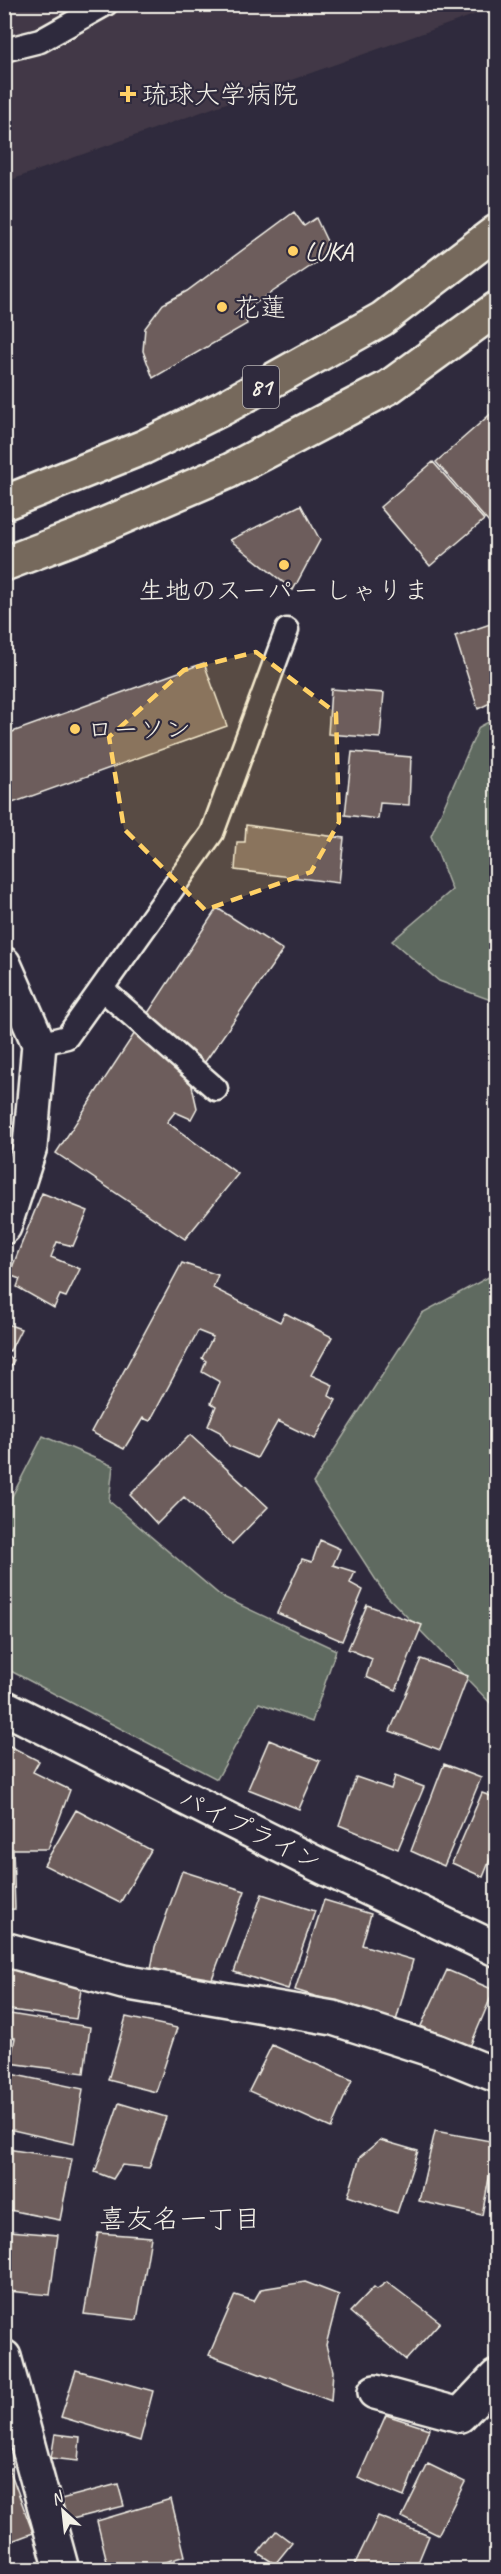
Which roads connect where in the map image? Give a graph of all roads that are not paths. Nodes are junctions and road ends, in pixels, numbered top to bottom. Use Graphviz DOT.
graph roads {
  1 [pos="106,4"];
  2 [pos="4,50"];
  3 [pos="496,232"];
  4 [pos="496,309"];
  5 [pos="4,503"];
  6 [pos="4,564"];
  7 [pos="287,630"];
  8 [pos="4,964"];
  9 [pos="102,989"];
  10 [pos="39,1044"];
  11 [pos="216,1089"];
  12 [pos="4,1227"];
  13 [pos="4,1707"];
  14 [pos="4,1948"];
  15 [pos="496,1948"];
  16 [pos="496,2075"];
  17 [pos="6,2373"];
  18 [pos="496,2377"];
  19 [pos="375,2392"];
  20 [pos="62,2570"];
  1 -- 2 [label="lane"];
  3 -- 5 [label="main road, 81"];
  4 -- 6 [label="main road, 81"];
  7 -- 9 [label="lane"];
  8 -- 10 [label="street"];
  9 -- 10 [label="lane"];
  9 -- 11 [label="lane"];
  10 -- 12 [label="street"];
  13 -- 15 [label="street, パイプライン"];
  14 -- 16 [label="street"];
  17 -- 20 [label="street"];
  18 -- 19 [label="street"];
}
